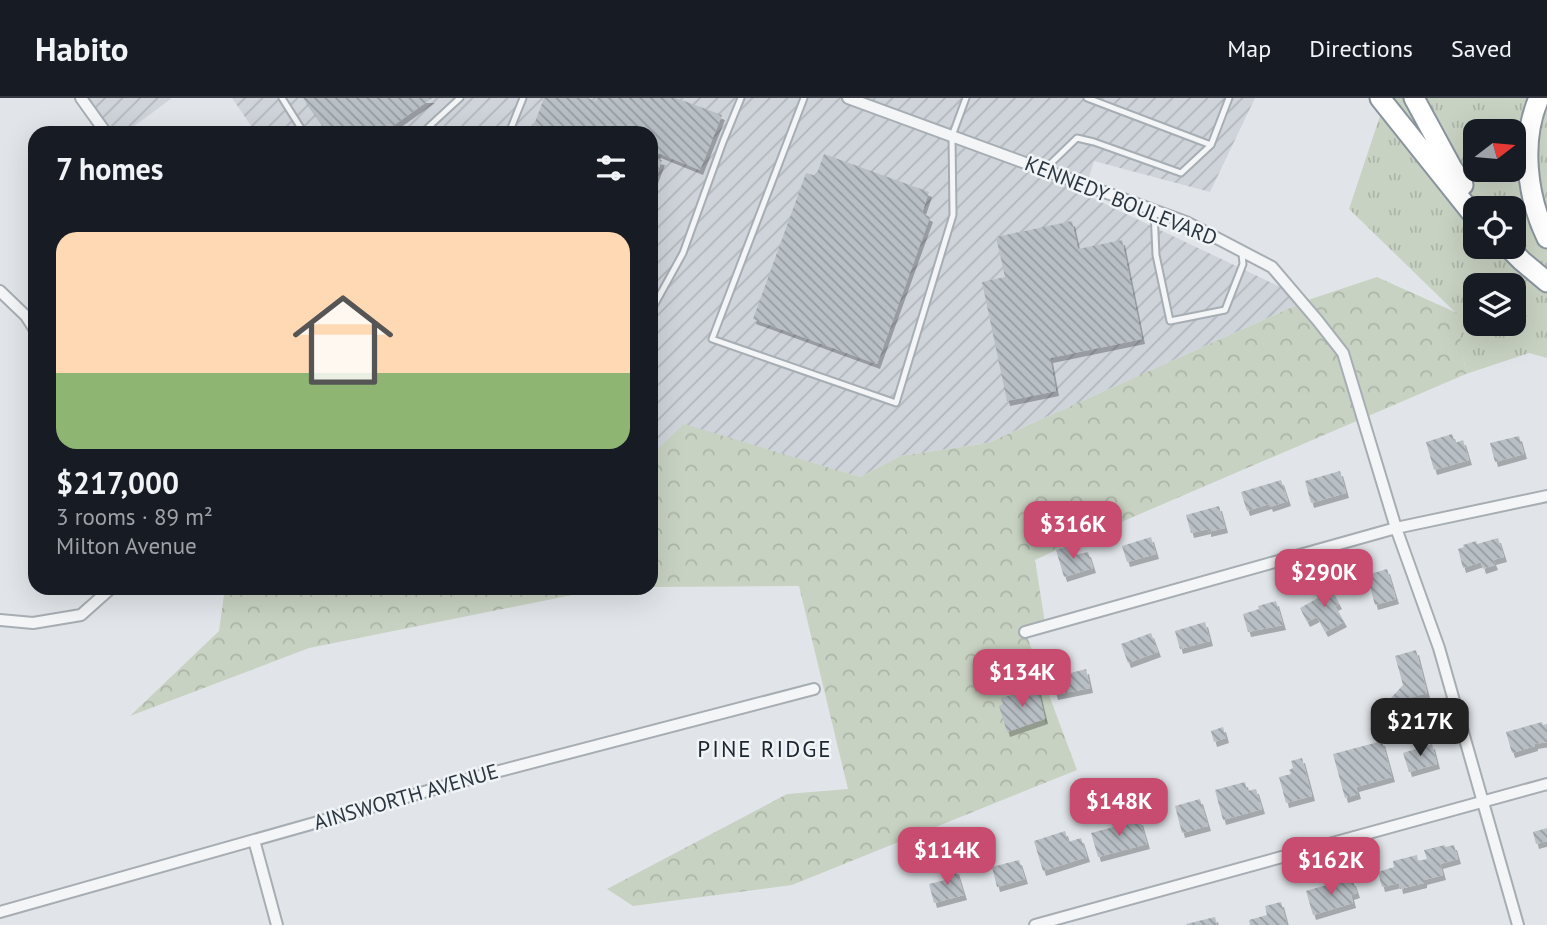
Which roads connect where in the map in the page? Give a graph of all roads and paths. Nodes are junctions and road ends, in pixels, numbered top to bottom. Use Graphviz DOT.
graph roads {
  1 [pos="81,98"];
  2 [pos="282,98"];
  3 [pos="460,98"];
  4 [pos="523,98"];
  5 [pos="741,98"];
  6 [pos="804,98"];
  7 [pos="848,98"];
  8 [pos="966,98"];
  9 [pos="1087,98"];
  10 [pos="1229,98"];
  11 [pos="1380,98"];
  12 [pos="1414,98"];
  13 [pos="1539,98"];
  14 [pos="101,126"];
  15 [pos="300,126"];
  16 [pos="430,126"];
  17 [pos="512,126"];
  18 [pos="952,136"];
  19 [pos="1211,145"];
  20 [pos="1044,170"];
  21 [pos="1471,196"];
  22 [pos="1463,202"];
  23 [pos="1154,210"];
  24 [pos="1547,238"];
  25 [pos="1242,251"];
  26 [pos="1520,259"];
  27 [pos="1547,282"];
  28 [pos="0,291"];
  29 [pos="658,298"];
  30 [pos="28,311"];
  31 [pos="1547,496"];
  32 [pos="1396,528"];
  33 [pos="103,595"];
  34 [pos="0,620"];
  35 [pos="1025,632"];
  36 [pos="814,688"];
  37 [pos="1547,783"];
  38 [pos="1483,802"];
  39 [pos="254,840"];
  40 [pos="0,912"];
  41 [pos="277,925"];
  42 [pos="1035,925"];
  43 [pos="1518,925"];
  1 -- 14 [label="street"];
  2 -- 15 [label="lane"];
  3 -- 16 [label="lane"];
  4 -- 17 [label="lane"];
  5 -- 29 [label="lane"];
  6 -- 18 [label="lane"];
  7 -- 18 [label="street, KENNEDY BOULEVARD"];
  8 -- 18 [label="lane"];
  9 -- 19 [label="lane"];
  10 -- 19 [label="lane"];
  11 -- 22 [label="highway"];
  12 -- 21 [label="highway"];
  13 -- 24 [label="highway"];
  18 -- 20 [label="street, KENNEDY BOULEVARD"];
  19 -- 20 [label="lane"];
  20 -- 23 [label="street, KENNEDY BOULEVARD"];
  23 -- 25 [label="street, KENNEDY BOULEVARD"];
  23 -- 25 [label="lane"];
  25 -- 32 [label="street, KENNEDY BOULEVARD"];
  26 -- 27 [label="highway"];
  28 -- 30 [label="street"];
  31 -- 32 [label="street"];
  32 -- 35 [label="street"];
  32 -- 38 [label="street, KENNEDY BOULEVARD"];
  33 -- 34 [label="street"];
  36 -- 39 [label="street, AINSWORTH AVENUE"];
  37 -- 38 [label="street"];
  38 -- 42 [label="street"];
  38 -- 43 [label="street, KENNEDY BOULEVARD"];
  39 -- 40 [label="street, AINSWORTH AVENUE"];
  39 -- 41 [label="street"];
}
